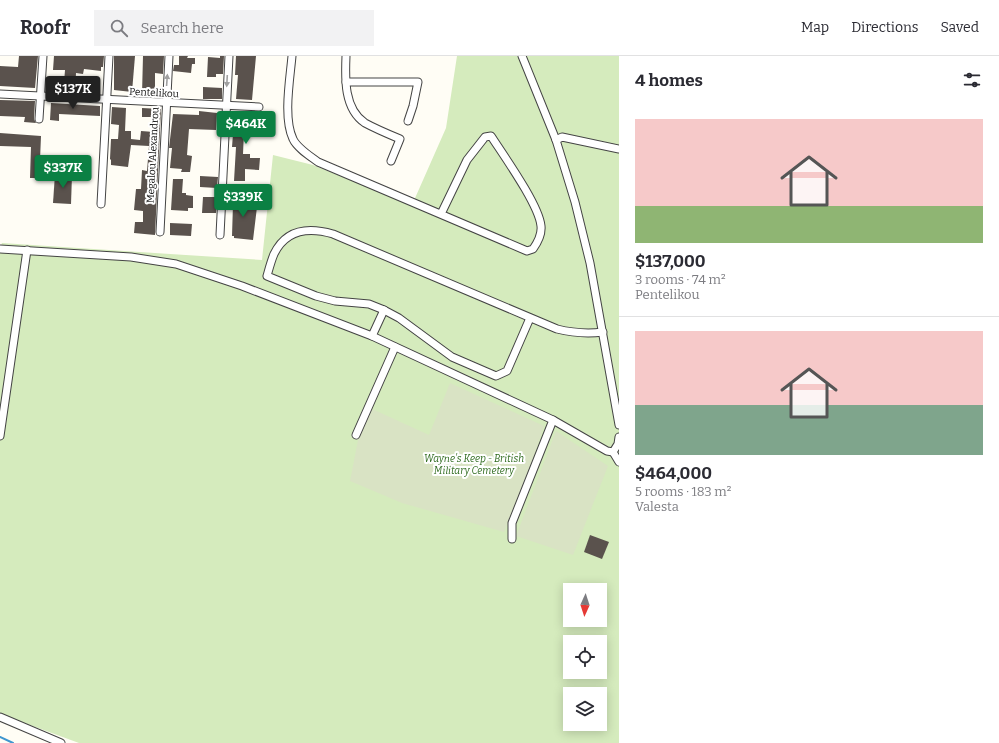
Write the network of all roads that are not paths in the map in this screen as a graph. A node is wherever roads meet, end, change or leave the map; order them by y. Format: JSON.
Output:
{"nodes":[{"id":1,"x":43,"y":56,"type":"edge"},
{"id":2,"x":109,"y":56,"type":"edge"},
{"id":3,"x":169,"y":56,"type":"edge"},
{"id":4,"x":229,"y":56,"type":"edge"},
{"id":5,"x":292,"y":56,"type":"edge"},
{"id":6,"x":346,"y":56,"type":"edge"},
{"id":7,"x":522,"y":56,"type":"edge"},
{"id":8,"x":346,"y":82,"type":"junction"},
{"id":9,"x":0,"y":94,"type":"edge"},
{"id":10,"x":40,"y":96,"type":"junction"},
{"id":11,"x":106,"y":100,"type":"junction"},
{"id":12,"x":166,"y":103,"type":"junction"},
{"id":13,"x":226,"y":106,"type":"junction"},
{"id":14,"x":258,"y":107,"type":"dead end"},
{"id":15,"x":39,"y":119,"type":"dead end"},
{"id":16,"x":408,"y":121,"type":"dead end"},
{"id":17,"x":556,"y":140,"type":"junction"},
{"id":18,"x":619,"y":149,"type":"edge"},
{"id":19,"x":391,"y":161,"type":"dead end"},
{"id":20,"x":101,"y":204,"type":"dead end"},
{"id":21,"x":441,"y":214,"type":"junction"},
{"id":22,"x":160,"y":232,"type":"dead end"},
{"id":23,"x":220,"y":235,"type":"dead end"},
{"id":24,"x":0,"y":249,"type":"edge"},
{"id":25,"x":27,"y":250,"type":"junction"},
{"id":26,"x":384,"y":310,"type":"junction"},
{"id":27,"x":530,"y":318,"type":"junction"},
{"id":28,"x":602,"y":332,"type":"junction"},
{"id":29,"x":372,"y":336,"type":"junction"},
{"id":30,"x":395,"y":347,"type":"junction"},
{"id":31,"x":553,"y":420,"type":"junction"},
{"id":32,"x":619,"y":425,"type":"edge"},
{"id":33,"x":356,"y":435,"type":"dead end"},
{"id":34,"x":0,"y":436,"type":"edge"},
{"id":35,"x":619,"y":437,"type":"edge"},
{"id":36,"x":613,"y":452,"type":"junction"},
{"id":37,"x":619,"y":462,"type":"edge"},
{"id":38,"x":512,"y":539,"type":"dead end"},
{"id":39,"x":0,"y":717,"type":"edge"},
{"id":40,"x":61,"y":743,"type":"edge"}],
"edges":[{"from":1,"to":10,"type":"street"},
{"from":2,"to":11,"type":"street"},
{"from":12,"to":3,"type":"street","name":"Megalou Alexandrou","one_way":true},
{"from":4,"to":13,"type":"street","one_way":true},
{"from":5,"to":21,"type":"street"},
{"from":6,"to":8,"type":"street"},
{"from":7,"to":17,"type":"street"},
{"from":8,"to":16,"type":"street"},
{"from":8,"to":19,"type":"street"},
{"from":9,"to":10,"type":"street","name":"Pentelikou"},
{"from":10,"to":11,"type":"street","name":"Pentelikou"},
{"from":10,"to":15,"type":"street"},
{"from":11,"to":12,"type":"street","name":"Pentelikou"},
{"from":11,"to":20,"type":"street"},
{"from":12,"to":13,"type":"street","name":"Pentelikou"},
{"from":12,"to":22,"type":"street","name":"Megalou Alexandrou"},
{"from":13,"to":14,"type":"street","name":"Pentelikou"},
{"from":13,"to":23,"type":"street"},
{"from":17,"to":18,"type":"street"},
{"from":17,"to":28,"type":"street"},
{"from":21,"to":21,"type":"street"},
{"from":24,"to":25,"type":"street"},
{"from":25,"to":29,"type":"street"},
{"from":25,"to":34,"type":"street"},
{"from":26,"to":27,"type":"street"},
{"from":26,"to":27,"type":"street"},
{"from":26,"to":29,"type":"street"},
{"from":27,"to":28,"type":"street"},
{"from":28,"to":32,"type":"street"},
{"from":29,"to":30,"type":"street"},
{"from":30,"to":31,"type":"street"},
{"from":30,"to":33,"type":"street"},
{"from":31,"to":36,"type":"street"},
{"from":31,"to":38,"type":"street"},
{"from":35,"to":36,"type":"street"},
{"from":36,"to":37,"type":"street"},
{"from":39,"to":40,"type":"street"}]}
